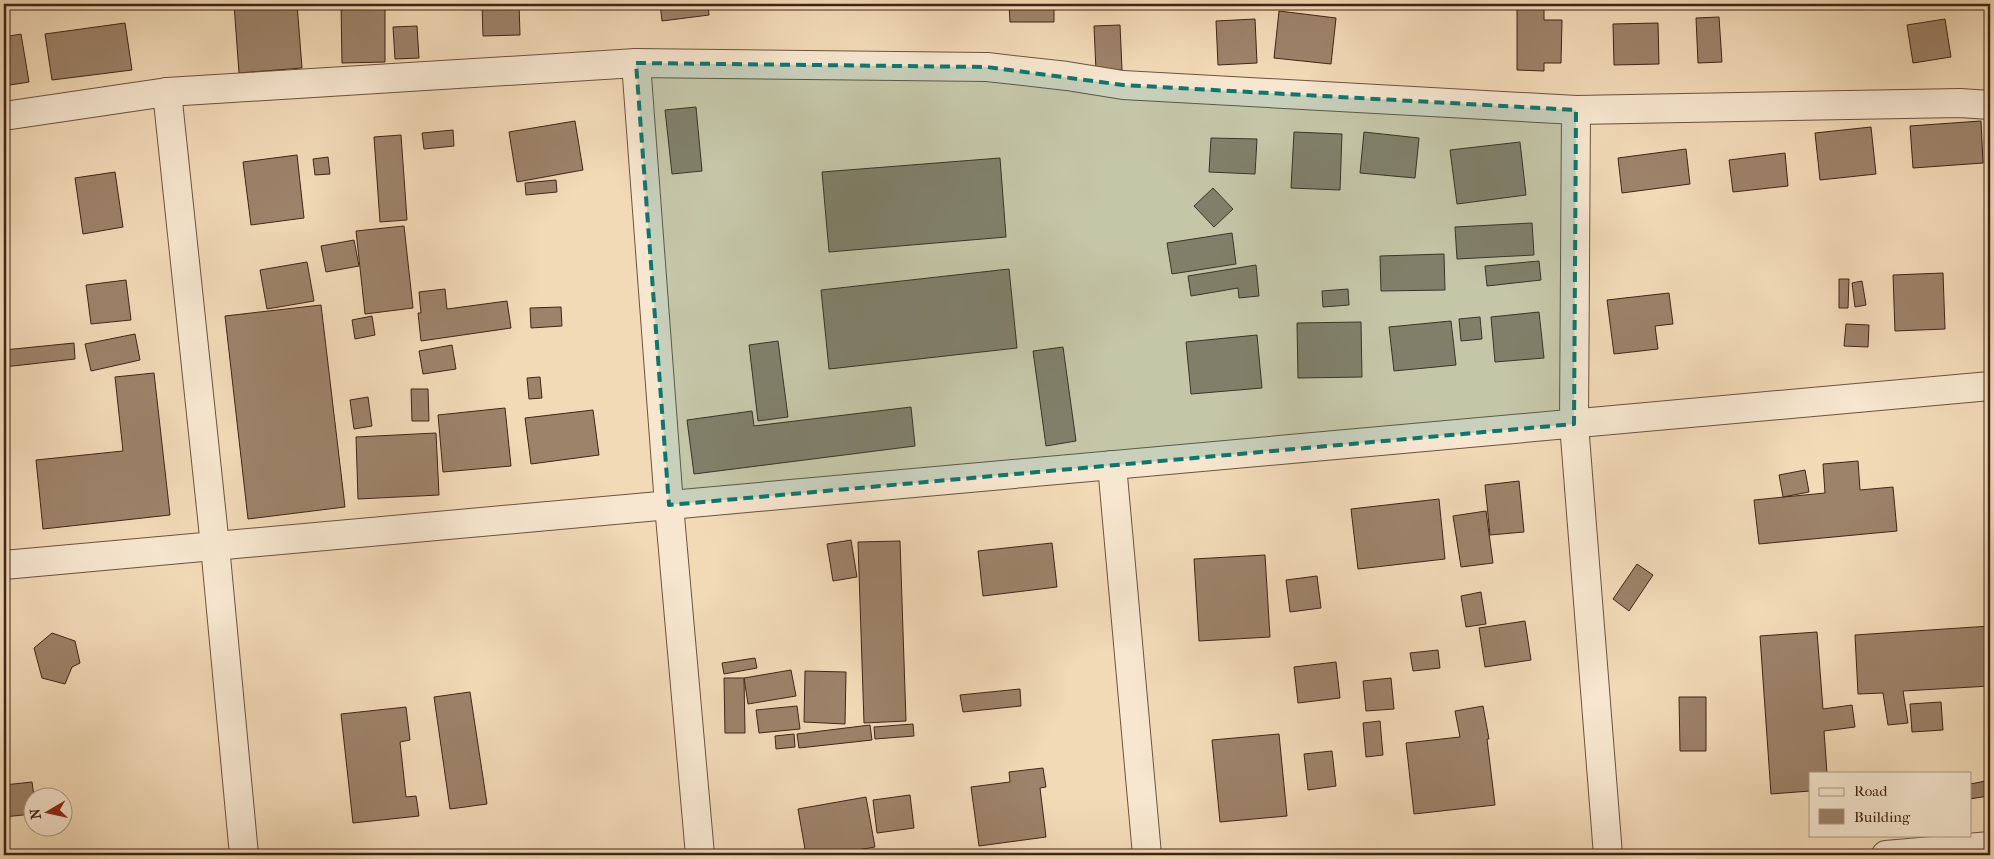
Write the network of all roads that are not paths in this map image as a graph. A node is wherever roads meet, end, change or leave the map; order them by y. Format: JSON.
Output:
{"nodes":[{"id":1,"x":636,"y":64,"type":"junction"},
{"id":2,"x":167,"y":92,"type":"junction"},
{"id":3,"x":1990,"y":105,"type":"edge"},
{"id":4,"x":1576,"y":110,"type":"junction"},
{"id":5,"x":4,"y":116,"type":"edge"},
{"id":6,"x":1990,"y":386,"type":"edge"},
{"id":7,"x":1574,"y":424,"type":"junction"},
{"id":8,"x":1112,"y":465,"type":"junction"},
{"id":9,"x":669,"y":505,"type":"junction"},
{"id":10,"x":216,"y":546,"type":"junction"},
{"id":11,"x":4,"y":565,"type":"edge"},
{"id":12,"x":1990,"y":846,"type":"edge"},
{"id":13,"x":244,"y":855,"type":"edge"},
{"id":14,"x":700,"y":855,"type":"edge"},
{"id":15,"x":1147,"y":855,"type":"edge"},
{"id":16,"x":1608,"y":855,"type":"edge"},
{"id":17,"x":1886,"y":855,"type":"edge"}],
"edges":[{"from":1,"to":2,"type":"street"},
{"from":1,"to":4,"type":"street"},
{"from":1,"to":9,"type":"street"},
{"from":2,"to":5,"type":"street"},
{"from":2,"to":10,"type":"street"},
{"from":3,"to":4,"type":"street"},
{"from":4,"to":7,"type":"street"},
{"from":6,"to":7,"type":"street"},
{"from":7,"to":8,"type":"street"},
{"from":7,"to":16,"type":"street"},
{"from":8,"to":9,"type":"street"},
{"from":8,"to":15,"type":"street"},
{"from":9,"to":10,"type":"street"},
{"from":9,"to":14,"type":"street"},
{"from":10,"to":11,"type":"street"},
{"from":10,"to":13,"type":"street"},
{"from":12,"to":17,"type":"street"}]}
